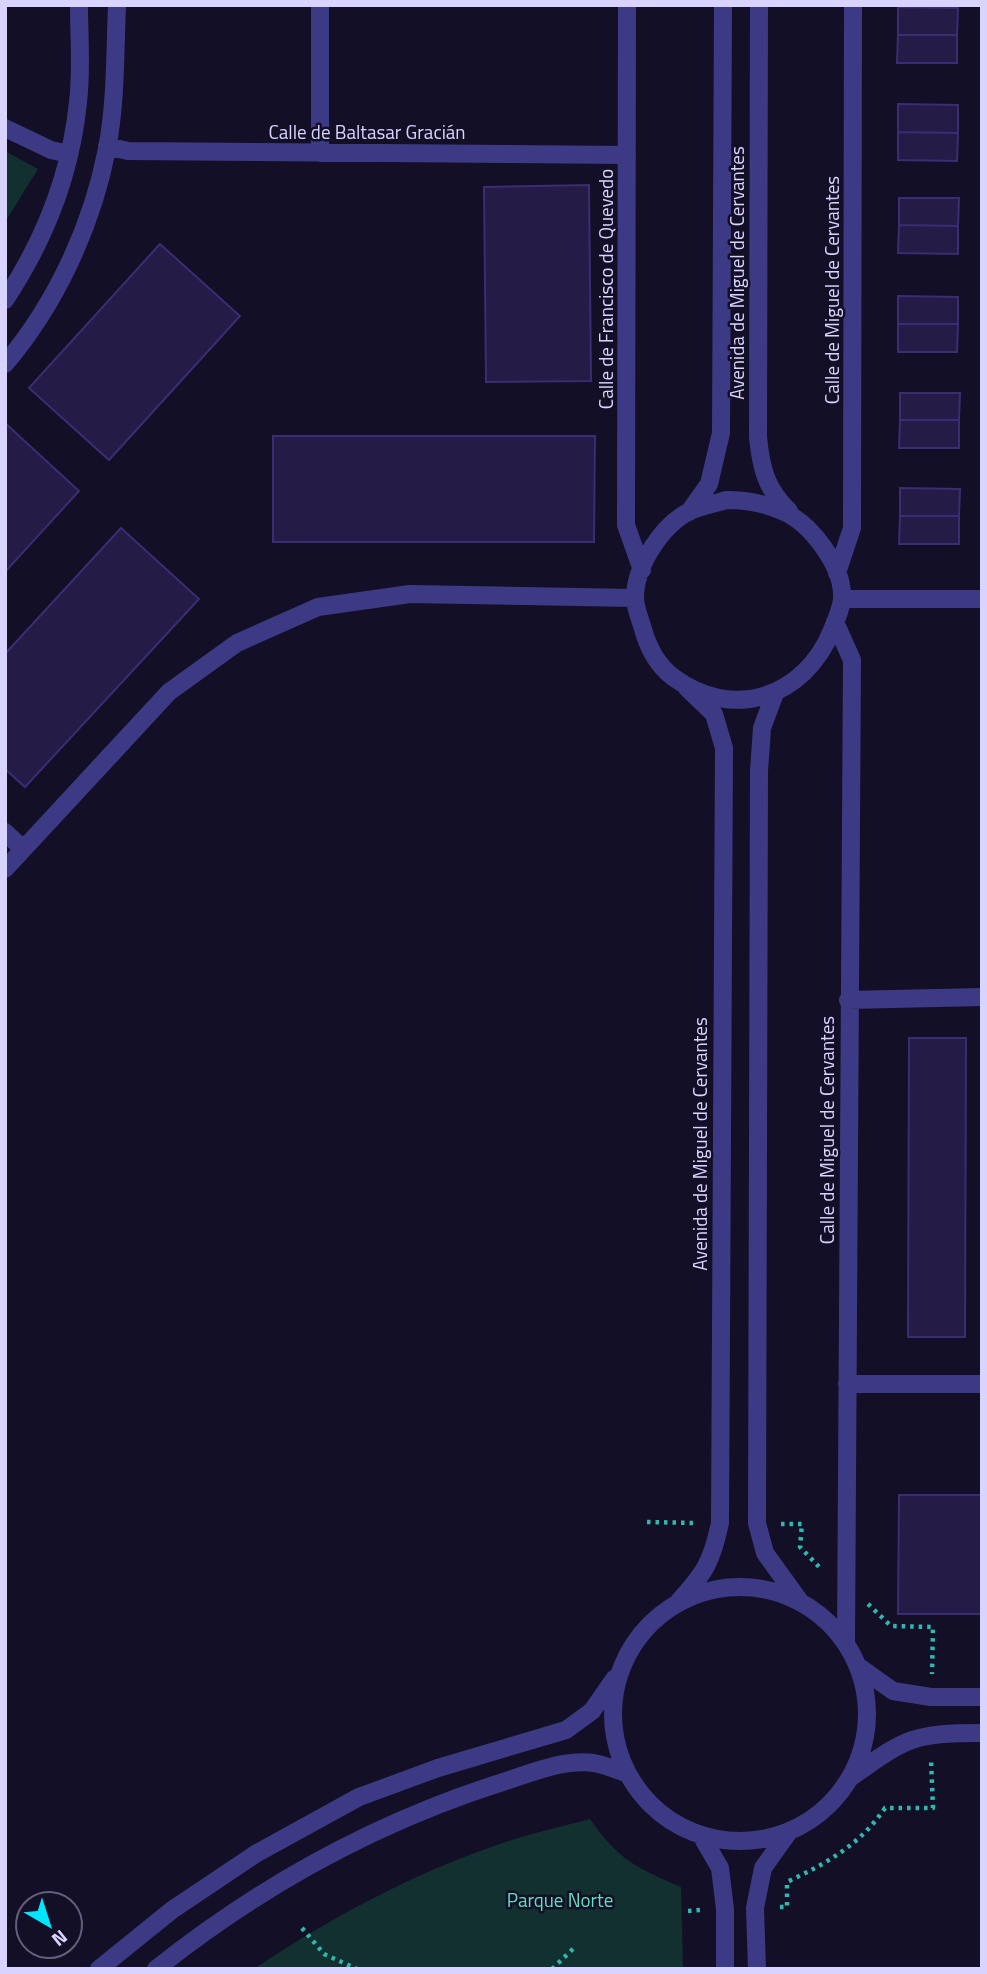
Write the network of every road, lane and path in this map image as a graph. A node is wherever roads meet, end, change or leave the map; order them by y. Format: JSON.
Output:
{"nodes":[{"id":1,"x":79,"y":5,"type":"edge"},
{"id":2,"x":117,"y":5,"type":"edge"},
{"id":3,"x":320,"y":5,"type":"edge"},
{"id":4,"x":627,"y":5,"type":"edge"},
{"id":5,"x":723,"y":5,"type":"edge"},
{"id":6,"x":759,"y":5,"type":"edge"},
{"id":7,"x":853,"y":5,"type":"edge"},
{"id":8,"x":5,"y":128,"type":"edge"},
{"id":9,"x":107,"y":146,"type":"junction"},
{"id":10,"x":320,"y":153,"type":"junction"},
{"id":11,"x":69,"y":154,"type":"junction"},
{"id":12,"x":627,"y":155,"type":"junction"},
{"id":13,"x":5,"y":300,"type":"edge"},
{"id":14,"x":5,"y":364,"type":"edge"},
{"id":15,"x":689,"y":512,"type":"junction"},
{"id":16,"x":804,"y":525,"type":"junction"},
{"id":17,"x":642,"y":570,"type":"junction"},
{"id":18,"x":837,"y":573,"type":"junction"},
{"id":19,"x":635,"y":598,"type":"junction"},
{"id":20,"x":842,"y":599,"type":"junction"},
{"id":21,"x":982,"y":599,"type":"edge"},
{"id":22,"x":835,"y":622,"type":"junction"},
{"id":23,"x":687,"y":688,"type":"junction"},
{"id":24,"x":775,"y":693,"type":"junction"},
{"id":25,"x":5,"y":832,"type":"edge"},
{"id":26,"x":23,"y":849,"type":"junction"},
{"id":27,"x":5,"y":869,"type":"edge"},
{"id":28,"x":982,"y":997,"type":"edge"},
{"id":29,"x":848,"y":1000,"type":"junction"},
{"id":30,"x":846,"y":1384,"type":"junction"},
{"id":31,"x":982,"y":1384,"type":"edge"},
{"id":32,"x":799,"y":1600,"type":"junction"},
{"id":33,"x":679,"y":1601,"type":"junction"},
{"id":34,"x":846,"y":1642,"type":"junction"},
{"id":35,"x":858,"y":1666,"type":"junction"},
{"id":36,"x":617,"y":1675,"type":"junction"},
{"id":37,"x":982,"y":1697,"type":"edge"},
{"id":38,"x":982,"y":1733,"type":"edge"},
{"id":39,"x":625,"y":1773,"type":"junction"},
{"id":40,"x":850,"y":1778,"type":"junction"},
{"id":41,"x":788,"y":1833,"type":"junction"},
{"id":42,"x":702,"y":1837,"type":"junction"},
{"id":43,"x":302,"y":1928,"type":"dead end"},
{"id":44,"x":575,"y":1947,"type":"dead end"},
{"id":45,"x":99,"y":1969,"type":"edge"},
{"id":46,"x":156,"y":1969,"type":"edge"},
{"id":47,"x":357,"y":1969,"type":"edge"},
{"id":48,"x":552,"y":1969,"type":"edge"},
{"id":49,"x":725,"y":1969,"type":"edge"},
{"id":50,"x":757,"y":1969,"type":"edge"}],
"edges":[{"from":1,"to":11,"type":"street"},
{"from":2,"to":9,"type":"street"},
{"from":3,"to":10,"type":"street"},
{"from":4,"to":12,"type":"street","name":"Calle de Francisco de Quevedo"},
{"from":5,"to":15,"type":"street","name":"Avenida de Miguel de Cervantes"},
{"from":6,"to":16,"type":"street","name":"Avenida de Miguel de Cervantes"},
{"from":7,"to":18,"type":"street","name":"Calle de Miguel de Cervantes"},
{"from":8,"to":11,"type":"street"},
{"from":9,"to":10,"type":"street","name":"Calle de Baltasar Gracián"},
{"from":9,"to":14,"type":"street"},
{"from":10,"to":12,"type":"street","name":"Calle de Baltasar Gracián"},
{"from":11,"to":13,"type":"street"},
{"from":12,"to":17,"type":"street","name":"Calle de Francisco de Quevedo"},
{"from":15,"to":16,"type":"street"},
{"from":15,"to":17,"type":"street"},
{"from":16,"to":18,"type":"street"},
{"from":17,"to":19,"type":"street"},
{"from":18,"to":20,"type":"street"},
{"from":19,"to":23,"type":"street"},
{"from":19,"to":26,"type":"street"},
{"from":20,"to":21,"type":"street"},
{"from":20,"to":22,"type":"street"},
{"from":22,"to":24,"type":"street"},
{"from":22,"to":29,"type":"street","name":"Calle de Miguel de Cervantes"},
{"from":23,"to":24,"type":"street"},
{"from":23,"to":33,"type":"street","name":"Avenida de Miguel de Cervantes"},
{"from":24,"to":32,"type":"street"},
{"from":25,"to":26,"type":"street"},
{"from":26,"to":27,"type":"street"},
{"from":28,"to":29,"type":"street"},
{"from":29,"to":30,"type":"street","name":"Calle de Miguel de Cervantes"},
{"from":30,"to":31,"type":"street"},
{"from":30,"to":34,"type":"street","name":"Calle de Miguel de Cervantes"},
{"from":32,"to":33,"type":"street"},
{"from":32,"to":34,"type":"street"},
{"from":33,"to":36,"type":"street"},
{"from":34,"to":35,"type":"street"},
{"from":35,"to":37,"type":"street"},
{"from":35,"to":40,"type":"street"},
{"from":36,"to":39,"type":"street"},
{"from":36,"to":45,"type":"street"},
{"from":38,"to":40,"type":"street"},
{"from":39,"to":42,"type":"street"},
{"from":39,"to":46,"type":"street"},
{"from":40,"to":41,"type":"street"},
{"from":41,"to":42,"type":"street"},
{"from":41,"to":50,"type":"street"},
{"from":42,"to":49,"type":"street"},
{"from":43,"to":47,"type":"path"},
{"from":44,"to":48,"type":"path"}]}
